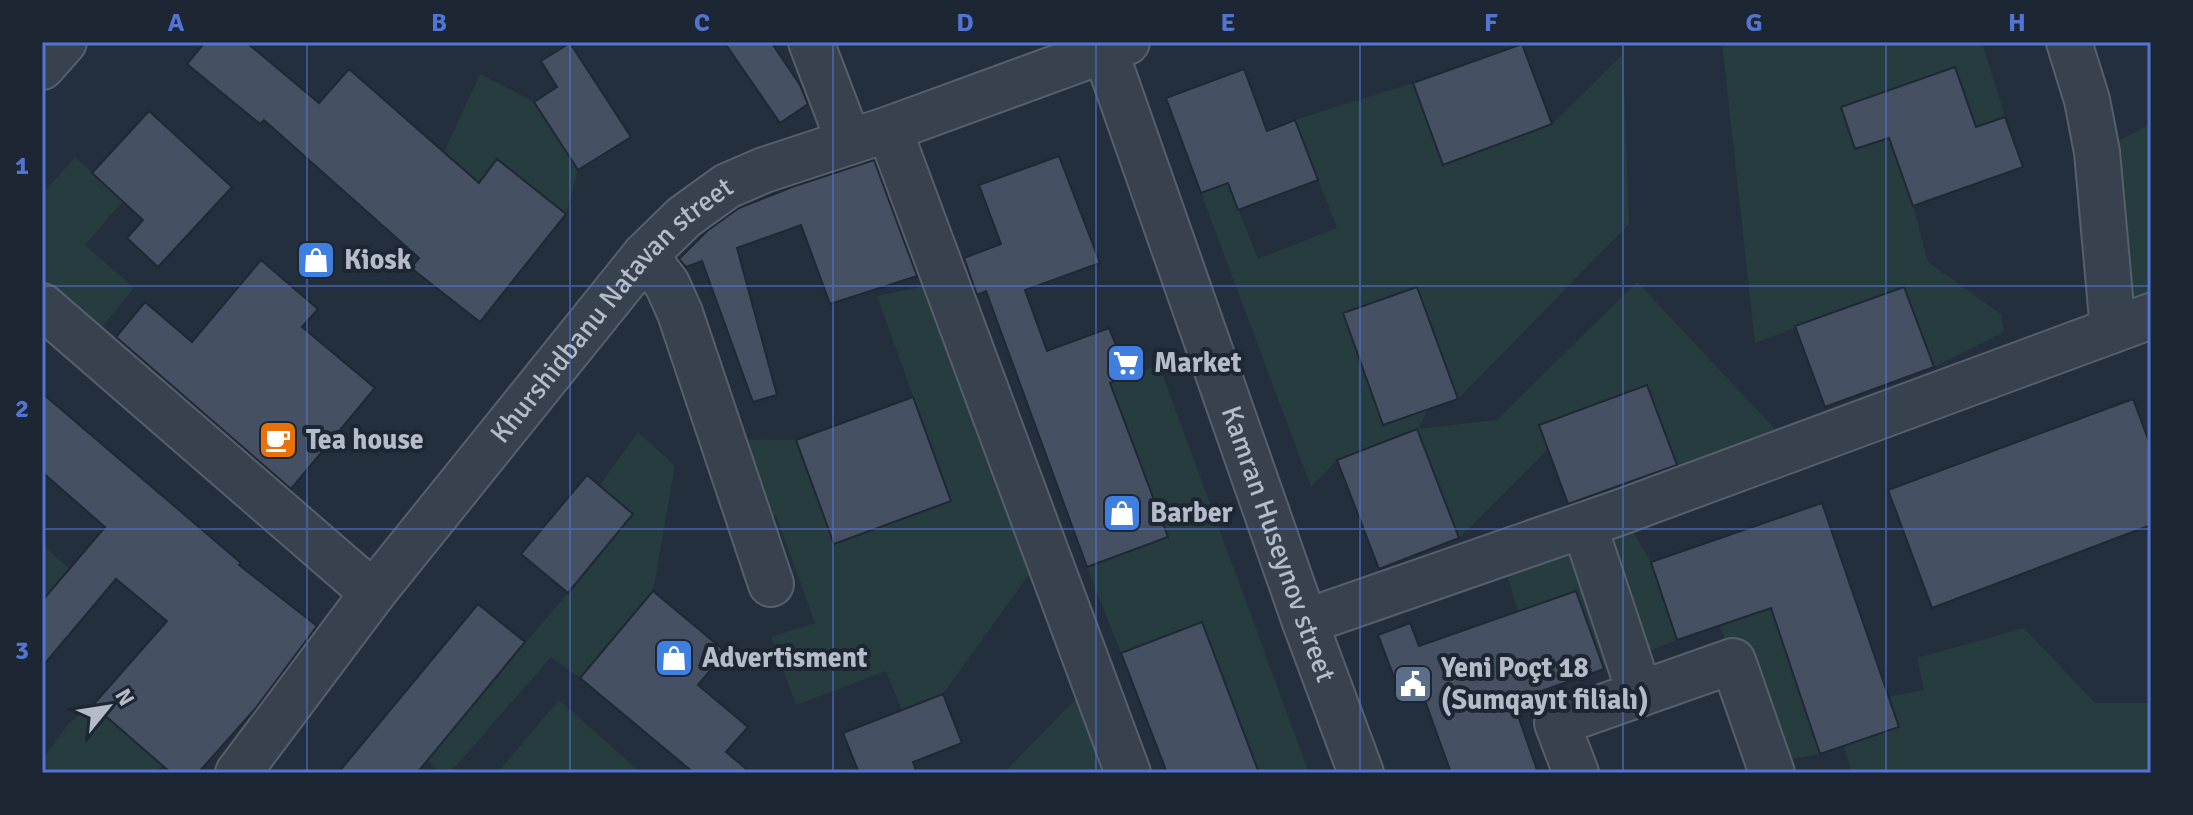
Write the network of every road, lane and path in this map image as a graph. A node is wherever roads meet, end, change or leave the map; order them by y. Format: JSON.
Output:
{"nodes":[{"id":1,"x":64,"y":42,"type":"edge"},
{"id":2,"x":811,"y":42,"type":"edge"},
{"id":3,"x":2069,"y":42,"type":"edge"},
{"id":4,"x":1111,"y":45,"type":"edge"},
{"id":5,"x":42,"y":67,"type":"edge"},
{"id":6,"x":889,"y":129,"type":"junction"},
{"id":7,"x":849,"y":142,"type":"junction"},
{"id":8,"x":645,"y":255,"type":"junction"},
{"id":9,"x":42,"y":306,"type":"edge"},
{"id":10,"x":2132,"y":323,"type":"edge"},
{"id":11,"x":1584,"y":525,"type":"junction"},
{"id":12,"x":771,"y":584,"type":"dead end"},
{"id":13,"x":373,"y":593,"type":"junction"},
{"id":14,"x":1305,"y":622,"type":"junction"},
{"id":15,"x":1640,"y":694,"type":"junction"},
{"id":16,"x":238,"y":773,"type":"edge"},
{"id":17,"x":1128,"y":773,"type":"edge"},
{"id":18,"x":1361,"y":773,"type":"edge"},
{"id":19,"x":1576,"y":773,"type":"edge"},
{"id":20,"x":1772,"y":773,"type":"edge"}],
"edges":[{"from":1,"to":5,"type":"street"},
{"from":2,"to":7,"type":"street"},
{"from":3,"to":10,"type":"street"},
{"from":4,"to":6,"type":"street","name":"Khurshidbanu Natavan street"},
{"from":4,"to":14,"type":"street","name":"Kamran Huseynov street"},
{"from":6,"to":7,"type":"street","name":"Khurshidbanu Natavan street"},
{"from":6,"to":17,"type":"street"},
{"from":7,"to":8,"type":"street","name":"Khurshidbanu Natavan street"},
{"from":8,"to":12,"type":"street"},
{"from":8,"to":13,"type":"street","name":"Khurshidbanu Natavan street"},
{"from":9,"to":13,"type":"street"},
{"from":10,"to":11,"type":"street"},
{"from":11,"to":14,"type":"street"},
{"from":11,"to":15,"type":"street"},
{"from":13,"to":16,"type":"street","name":"Khurshidbanu Natavan street"},
{"from":14,"to":18,"type":"street","name":"Kamran Huseynov street"},
{"from":15,"to":19,"type":"street"},
{"from":15,"to":20,"type":"street"}]}
